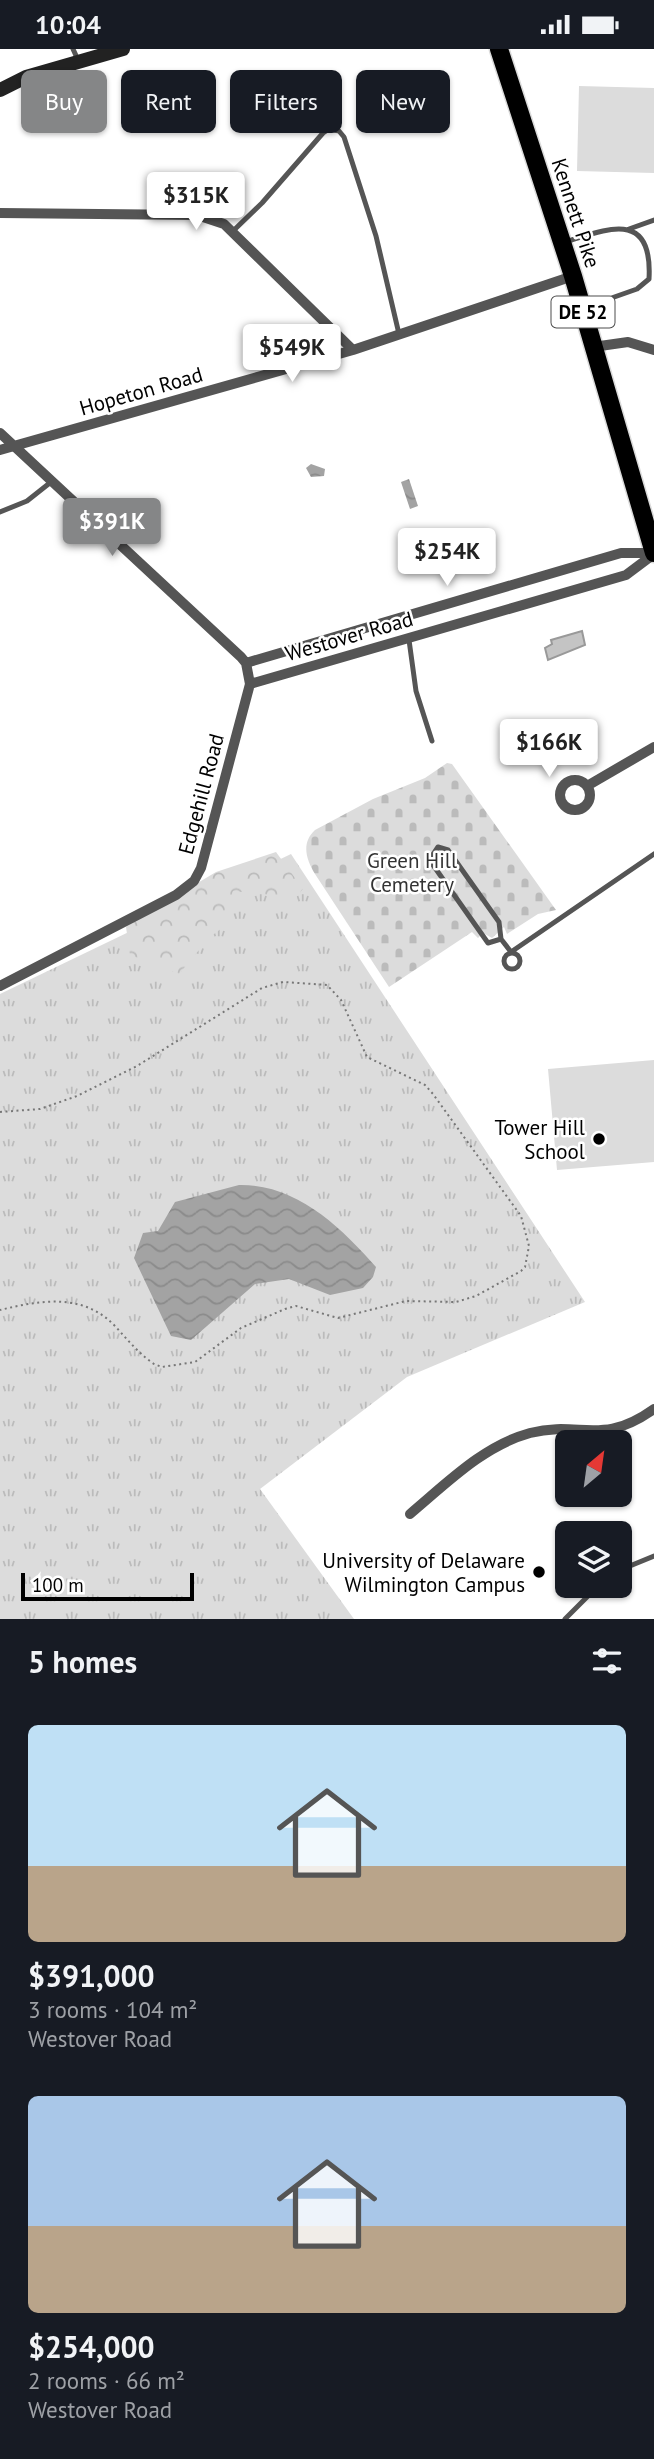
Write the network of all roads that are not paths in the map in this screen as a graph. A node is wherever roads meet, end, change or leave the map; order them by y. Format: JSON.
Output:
{"nodes":[{"id":1,"x":123,"y":49,"type":"edge"},
{"id":2,"x":499,"y":49,"type":"edge"},
{"id":3,"x":76,"y":56,"type":"edge"},
{"id":4,"x":0,"y":90,"type":"edge"},
{"id":5,"x":0,"y":213,"type":"edge"},
{"id":6,"x":654,"y":219,"type":"edge"},
{"id":7,"x":629,"y":229,"type":"junction"},
{"id":8,"x":232,"y":232,"type":"junction"},
{"id":9,"x":562,"y":243,"type":"junction"},
{"id":10,"x":573,"y":276,"type":"junction"},
{"id":11,"x":582,"y":308,"type":"junction"},
{"id":12,"x":399,"y":334,"type":"junction"},
{"id":13,"x":593,"y":347,"type":"junction"},
{"id":14,"x":354,"y":350,"type":"junction"},
{"id":15,"x":654,"y":350,"type":"edge"},
{"id":16,"x":0,"y":433,"type":"edge"},
{"id":17,"x":16,"y":447,"type":"junction"},
{"id":18,"x":0,"y":450,"type":"edge"},
{"id":19,"x":52,"y":481,"type":"junction"},
{"id":20,"x":0,"y":512,"type":"edge"},
{"id":21,"x":654,"y":553,"type":"edge"},
{"id":22,"x":408,"y":639,"type":"junction"},
{"id":23,"x":246,"y":663,"type":"junction"},
{"id":24,"x":250,"y":684,"type":"junction"},
{"id":25,"x":432,"y":741,"type":"dead end"},
{"id":26,"x":654,"y":747,"type":"edge"},
{"id":27,"x":587,"y":786,"type":"dead end"},
{"id":28,"x":654,"y":854,"type":"edge"},
{"id":29,"x":501,"y":939,"type":"junction"},
{"id":30,"x":0,"y":986,"type":"edge"},
{"id":31,"x":654,"y":1409,"type":"edge"},
{"id":32,"x":410,"y":1514,"type":"dead end"},
{"id":33,"x":654,"y":1556,"type":"edge"},
{"id":34,"x":632,"y":1565,"type":"edge"},
{"id":35,"x":586,"y":1598,"type":"edge"},
{"id":36,"x":565,"y":1619,"type":"edge"}],
"edges":[{"from":1,"to":3,"type":"main road"},
{"from":2,"to":9,"type":"main road","name":"Kennett Pike","number":"DE 52"},
{"from":3,"to":4,"type":"main road"},
{"from":5,"to":8,"type":"street"},
{"from":6,"to":7,"type":"lane"},
{"from":7,"to":9,"type":"lane"},
{"from":7,"to":11,"type":"lane"},
{"from":8,"to":12,"type":"lane"},
{"from":8,"to":14,"type":"street"},
{"from":9,"to":10,"type":"main road","name":"Kennett Pike","number":"DE 52"},
{"from":10,"to":11,"type":"main road","name":"Kennett Pike","number":"DE 52"},
{"from":10,"to":12,"type":"street","name":"Hopeton Road"},
{"from":11,"to":13,"type":"main road","name":"Kennett Pike","number":"DE 52"},
{"from":12,"to":14,"type":"street","name":"Hopeton Road"},
{"from":13,"to":15,"type":"street"},
{"from":13,"to":21,"type":"main road","name":"Kennett Pike","number":"DE 52"},
{"from":14,"to":17,"type":"street","name":"Hopeton Road"},
{"from":16,"to":17,"type":"street"},
{"from":17,"to":18,"type":"street","name":"Hopeton Road"},
{"from":17,"to":19,"type":"street"},
{"from":19,"to":20,"type":"lane"},
{"from":19,"to":23,"type":"street"},
{"from":21,"to":22,"type":"street","name":"Westover Road"},
{"from":21,"to":23,"type":"street","name":"Westover Road"},
{"from":22,"to":24,"type":"street","name":"Westover Road"},
{"from":22,"to":25,"type":"lane"},
{"from":23,"to":24,"type":"street","name":"Edgehill Road"},
{"from":24,"to":30,"type":"street","name":"Edgehill Road"},
{"from":26,"to":27,"type":"street"},
{"from":28,"to":29,"type":"lane"},
{"from":29,"to":29,"type":"lane"},
{"from":31,"to":32,"type":"street"},
{"from":33,"to":34,"type":"lane"},
{"from":35,"to":36,"type":"lane"}]}
